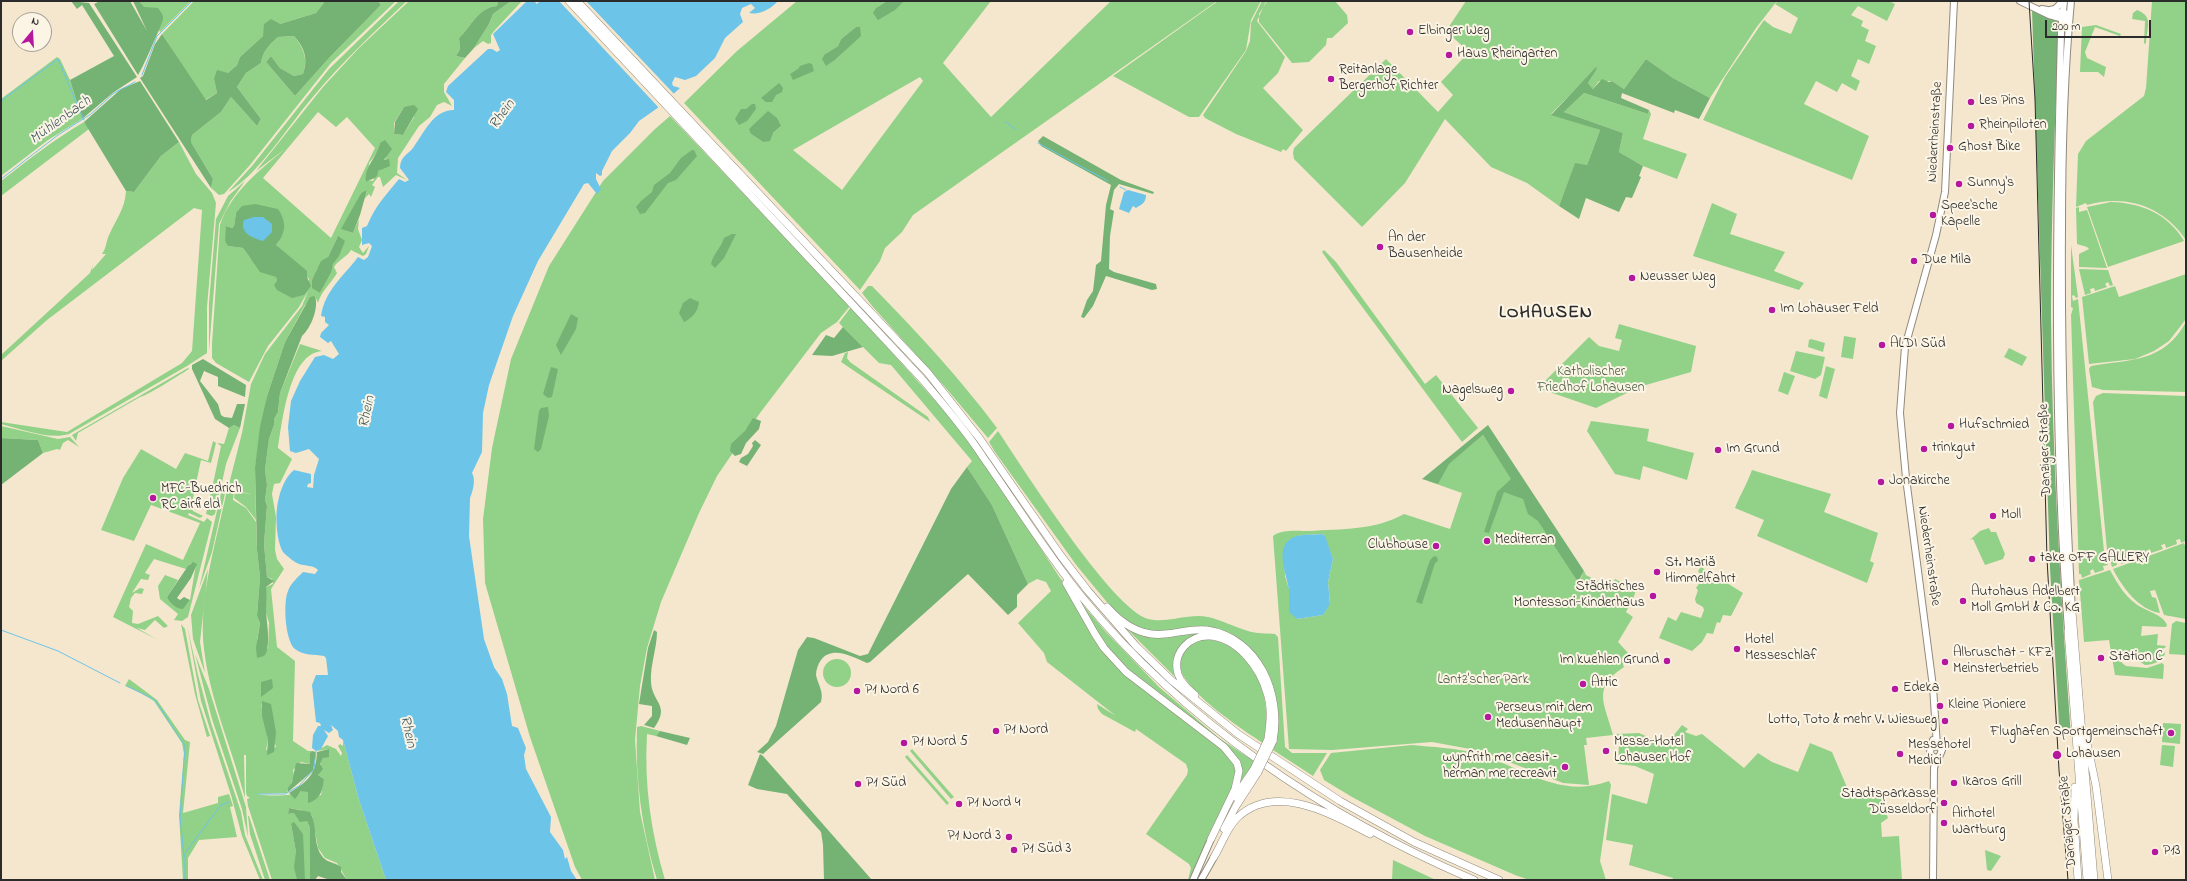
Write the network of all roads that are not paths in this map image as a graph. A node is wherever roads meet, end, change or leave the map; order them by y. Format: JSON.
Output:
{"nodes":[{"id":1,"x":569,"y":1,"type":"edge"},
{"id":2,"x":577,"y":1,"type":"edge"},
{"id":3,"x":1954,"y":1,"type":"edge"},
{"id":4,"x":2020,"y":1,"type":"edge"},
{"id":5,"x":2063,"y":1,"type":"edge"},
{"id":6,"x":2071,"y":1,"type":"edge"},
{"id":7,"x":2034,"y":7,"type":"junction"},
{"id":8,"x":2048,"y":10,"type":"junction"},
{"id":9,"x":2062,"y":16,"type":"junction"},
{"id":10,"x":2069,"y":17,"type":"junction"},
{"id":11,"x":1059,"y":566,"type":"junction"},
{"id":12,"x":1074,"y":573,"type":"junction"},
{"id":13,"x":2072,"y":612,"type":"joint"},
{"id":14,"x":2068,"y":630,"type":"joint"},
{"id":15,"x":2074,"y":639,"type":"junction"},
{"id":16,"x":1238,"y":734,"type":"junction"},
{"id":17,"x":1270,"y":740,"type":"junction"},
{"id":18,"x":1935,"y":746,"type":"junction"},
{"id":19,"x":1934,"y":757,"type":"junction"},
{"id":20,"x":2078,"y":769,"type":"junction"},
{"id":21,"x":1256,"y":771,"type":"junction"},
{"id":22,"x":1228,"y":806,"type":"junction"},
{"id":23,"x":1210,"y":839,"type":"joint"},
{"id":24,"x":1409,"y":850,"type":"junction"},
{"id":25,"x":1214,"y":857,"type":"junction"},
{"id":26,"x":1193,"y":880,"type":"edge"},
{"id":27,"x":1201,"y":880,"type":"edge"},
{"id":28,"x":1474,"y":880,"type":"edge"},
{"id":29,"x":1499,"y":880,"type":"edge"},
{"id":30,"x":1933,"y":880,"type":"edge"},
{"id":31,"x":2078,"y":880,"type":"edge"},
{"id":32,"x":2087,"y":880,"type":"edge"},
{"id":33,"x":2094,"y":880,"type":"edge"},
{"id":34,"x":2108,"y":880,"type":"edge"}],
"edges":[{"from":1,"to":11,"type":"highway"},
{"from":2,"to":12,"type":"highway"},
{"from":3,"to":18,"type":"main road","name":"Niederrheinstraße"},
{"from":4,"to":7,"type":"main road"},
{"from":5,"to":8,"type":"main road"},
{"from":5,"to":9,"type":"main road","name":"Danziger Straße"},
{"from":6,"to":10,"type":"main road","name":"Danziger Straße"},
{"from":7,"to":8,"type":"main road"},
{"from":7,"to":9,"type":"main road"},
{"from":8,"to":9,"type":"main road"},
{"from":9,"to":10,"type":"main road"},
{"from":9,"to":14,"type":"main road","name":"Danziger Straße"},
{"from":10,"to":13,"type":"main road","name":"Danziger Straße"},
{"from":11,"to":22,"type":"highway"},
{"from":11,"to":24,"type":"highway"},
{"from":12,"to":16,"type":"highway"},
{"from":12,"to":17,"type":"highway"},
{"from":13,"to":15,"type":"highway","name":"Danziger Straße"},
{"from":14,"to":20,"type":"highway","name":"Danziger Straße"},
{"from":15,"to":33,"type":"highway","name":"Danziger Straße"},
{"from":15,"to":34,"type":"highway"},
{"from":16,"to":17,"type":"highway"},
{"from":16,"to":29,"type":"highway"},
{"from":17,"to":21,"type":"highway","bridge":true},
{"from":18,"to":19,"type":"main road","name":"Niederrheinstraße"},
{"from":18,"to":19,"type":"main road","name":"Niederrheinstraße"},
{"from":19,"to":30,"type":"main road","name":"Niederrheinstraße"},
{"from":20,"to":31,"type":"highway"},
{"from":20,"to":32,"type":"highway","name":"Danziger Straße"},
{"from":21,"to":22,"type":"highway"},
{"from":21,"to":25,"type":"highway"},
{"from":22,"to":23,"type":"highway"},
{"from":23,"to":26,"type":"main road"},
{"from":24,"to":25,"type":"highway"},
{"from":24,"to":28,"type":"highway"},
{"from":25,"to":27,"type":"main road"}]}
